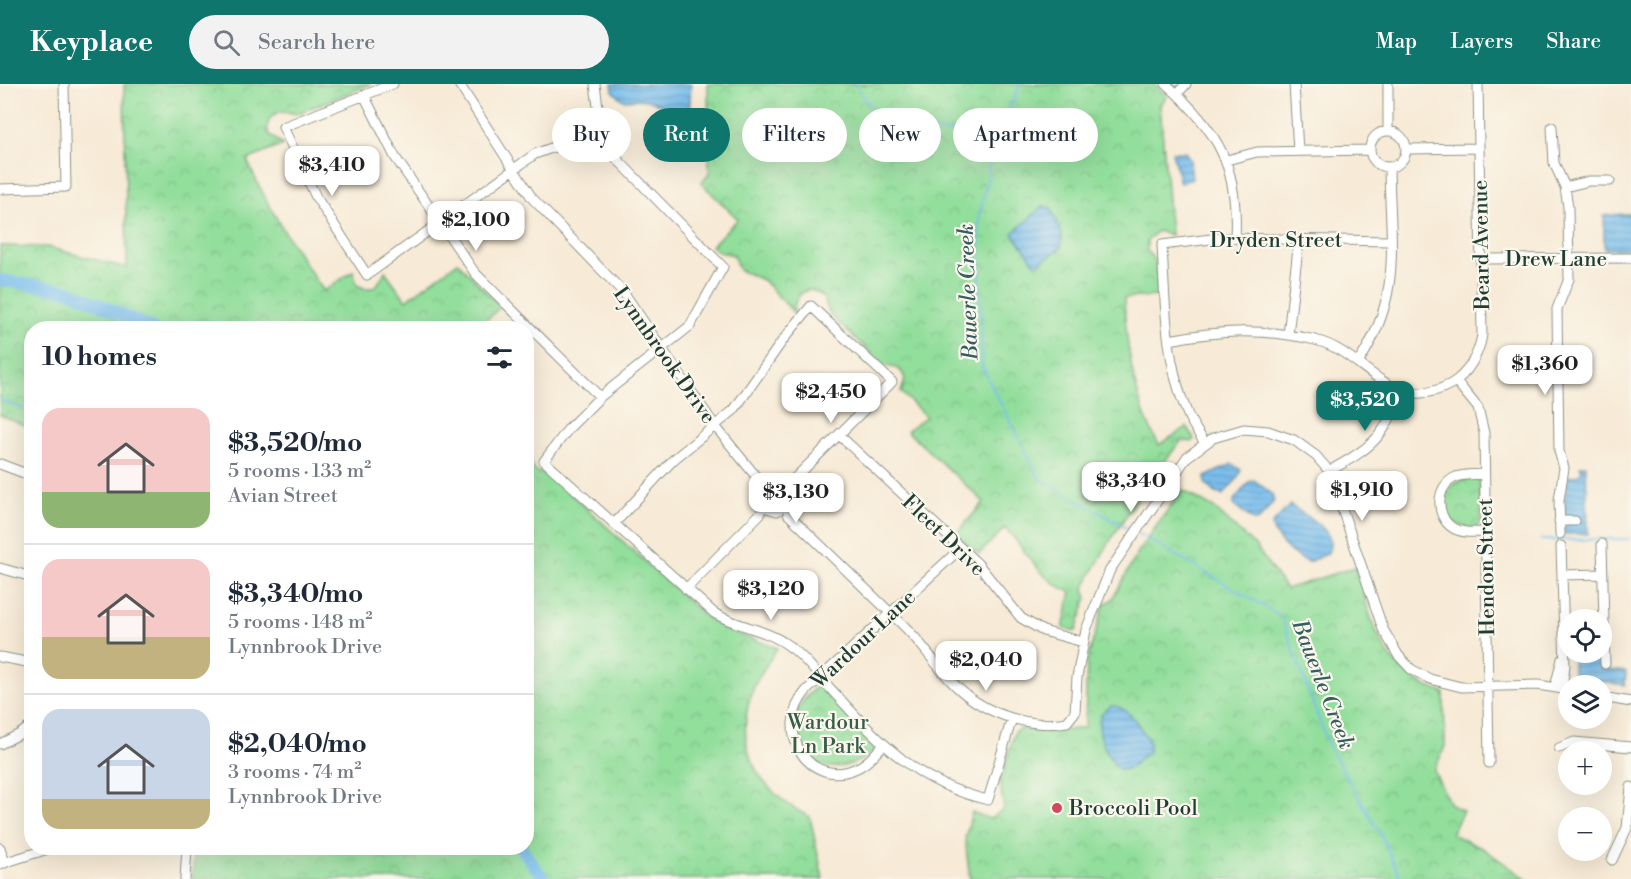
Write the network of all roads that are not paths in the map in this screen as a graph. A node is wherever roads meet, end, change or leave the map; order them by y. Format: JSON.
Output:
{"nodes":[{"id":1,"x":64,"y":84,"type":"edge"},
{"id":2,"x":393,"y":84,"type":"edge"},
{"id":3,"x":459,"y":84,"type":"edge"},
{"id":4,"x":595,"y":84,"type":"edge"},
{"id":5,"x":1166,"y":84,"type":"edge"},
{"id":6,"x":1186,"y":84,"type":"edge"},
{"id":7,"x":1294,"y":84,"type":"edge"},
{"id":8,"x":1388,"y":84,"type":"edge"},
{"id":9,"x":1478,"y":84,"type":"edge"},
{"id":10,"x":1177,"y":94,"type":"junction"},
{"id":11,"x":364,"y":95,"type":"junction"},
{"id":12,"x":598,"y":108,"type":"edge"},
{"id":13,"x":1552,"y":127,"type":"dead end"},
{"id":14,"x":1388,"y":131,"type":"junction"},
{"id":15,"x":552,"y":147,"type":"edge"},
{"id":16,"x":1479,"y":148,"type":"junction"},
{"id":17,"x":1407,"y":149,"type":"junction"},
{"id":18,"x":1370,"y":150,"type":"junction"},
{"id":19,"x":1298,"y":151,"type":"junction"},
{"id":20,"x":1227,"y":160,"type":"junction"},
{"id":21,"x":621,"y":162,"type":"edge"},
{"id":22,"x":1389,"y":167,"type":"junction"},
{"id":23,"x":513,"y":170,"type":"junction"},
{"id":24,"x":1610,"y":181,"type":"dead end"},
{"id":25,"x":1565,"y":187,"type":"junction"},
{"id":26,"x":0,"y":189,"type":"edge"},
{"id":27,"x":439,"y":222,"type":"junction"},
{"id":28,"x":1235,"y":238,"type":"junction"},
{"id":29,"x":1299,"y":240,"type":"junction"},
{"id":30,"x":1391,"y":241,"type":"junction"},
{"id":31,"x":1631,"y":258,"type":"edge"},
{"id":32,"x":1481,"y":259,"type":"junction"},
{"id":33,"x":1569,"y":259,"type":"junction"},
{"id":34,"x":523,"y":321,"type":"edge"},
{"id":35,"x":534,"y":332,"type":"edge"},
{"id":36,"x":1288,"y":335,"type":"junction"},
{"id":37,"x":1169,"y":340,"type":"junction"},
{"id":38,"x":661,"y":347,"type":"junction"},
{"id":39,"x":1358,"y":363,"type":"junction"},
{"id":40,"x":1456,"y":381,"type":"junction"},
{"id":41,"x":1399,"y":390,"type":"junction"},
{"id":42,"x":600,"y":397,"type":"junction"},
{"id":43,"x":715,"y":426,"type":"junction"},
{"id":44,"x":839,"y":435,"type":"junction"},
{"id":45,"x":1204,"y":442,"type":"junction"},
{"id":46,"x":0,"y":464,"type":"edge"},
{"id":47,"x":1329,"y":471,"type":"junction"},
{"id":48,"x":24,"y":473,"type":"edge"},
{"id":49,"x":1484,"y":474,"type":"junction"},
{"id":50,"x":766,"y":488,"type":"junction"},
{"id":51,"x":786,"y":488,"type":"junction"},
{"id":52,"x":774,"y":510,"type":"junction"},
{"id":53,"x":1559,"y":521,"type":"junction"},
{"id":54,"x":1575,"y":521,"type":"dead end"},
{"id":55,"x":614,"y":524,"type":"junction"},
{"id":56,"x":1485,"y":532,"type":"junction"},
{"id":57,"x":1560,"y":534,"type":"dead end"},
{"id":58,"x":1602,"y":544,"type":"dead end"},
{"id":59,"x":1561,"y":546,"type":"dead end"},
{"id":60,"x":961,"y":548,"type":"junction"},
{"id":61,"x":0,"y":568,"type":"edge"},
{"id":62,"x":1562,"y":574,"type":"junction"},
{"id":63,"x":1602,"y":574,"type":"junction"},
{"id":64,"x":24,"y":575,"type":"edge"},
{"id":65,"x":686,"y":588,"type":"junction"},
{"id":66,"x":1564,"y":609,"type":"edge"},
{"id":67,"x":1603,"y":609,"type":"edge"},
{"id":68,"x":891,"y":613,"type":"junction"},
{"id":69,"x":1083,"y":642,"type":"junction"},
{"id":70,"x":0,"y":657,"type":"edge"},
{"id":71,"x":24,"y":662,"type":"edge"},
{"id":72,"x":821,"y":678,"type":"junction"},
{"id":73,"x":1488,"y":686,"type":"junction"},
{"id":74,"x":1558,"y":689,"type":"edge"},
{"id":75,"x":1612,"y":699,"type":"edge"},
{"id":76,"x":1631,"y":702,"type":"edge"},
{"id":77,"x":1012,"y":718,"type":"junction"},
{"id":78,"x":24,"y":731,"type":"edge"},
{"id":79,"x":0,"y":744,"type":"edge"},
{"id":80,"x":883,"y":745,"type":"junction"},
{"id":81,"x":1612,"y":745,"type":"edge"},
{"id":82,"x":1631,"y":747,"type":"edge"},
{"id":83,"x":1489,"y":763,"type":"dead end"},
{"id":84,"x":1631,"y":787,"type":"edge"},
{"id":85,"x":0,"y":848,"type":"edge"},
{"id":86,"x":30,"y":855,"type":"edge"},
{"id":87,"x":187,"y":855,"type":"edge"},
{"id":88,"x":1612,"y":860,"type":"dead end"},
{"id":89,"x":2,"y":864,"type":"edge"},
{"id":90,"x":185,"y":879,"type":"edge"}],
"edges":[{"from":1,"to":26,"type":"street"},
{"from":2,"to":11,"type":"street"},
{"from":3,"to":23,"type":"street","name":"Lynnbrook Drive"},
{"from":4,"to":12,"type":"street"},
{"from":5,"to":10,"type":"street"},
{"from":6,"to":10,"type":"street"},
{"from":7,"to":19,"type":"street"},
{"from":8,"to":14,"type":"street"},
{"from":9,"to":16,"type":"street","name":"Beard Avenue"},
{"from":10,"to":20,"type":"street"},
{"from":11,"to":27,"type":"street"},
{"from":11,"to":27,"type":"street"},
{"from":13,"to":25,"type":"street"},
{"from":14,"to":17,"type":"street"},
{"from":14,"to":18,"type":"street"},
{"from":15,"to":23,"type":"street"},
{"from":16,"to":17,"type":"street"},
{"from":16,"to":32,"type":"street","name":"Beard Avenue"},
{"from":17,"to":22,"type":"street"},
{"from":18,"to":19,"type":"street"},
{"from":18,"to":22,"type":"street"},
{"from":19,"to":20,"type":"street"},
{"from":20,"to":28,"type":"street"},
{"from":21,"to":38,"type":"street"},
{"from":22,"to":30,"type":"street"},
{"from":23,"to":27,"type":"street"},
{"from":23,"to":38,"type":"street","name":"Lynnbrook Drive"},
{"from":24,"to":25,"type":"street"},
{"from":25,"to":33,"type":"street"},
{"from":27,"to":34,"type":"street"},
{"from":28,"to":29,"type":"street","name":"Dryden Street"},
{"from":28,"to":37,"type":"street","name":"Dryden Street"},
{"from":29,"to":30,"type":"street","name":"Dryden Street"},
{"from":29,"to":36,"type":"street"},
{"from":30,"to":39,"type":"street"},
{"from":31,"to":33,"type":"street","name":"Drew Lane"},
{"from":32,"to":33,"type":"street","name":"Drew Lane"},
{"from":32,"to":40,"type":"street","name":"Beard Avenue"},
{"from":33,"to":53,"type":"street"},
{"from":35,"to":42,"type":"street"},
{"from":36,"to":37,"type":"street"},
{"from":36,"to":39,"type":"street"},
{"from":37,"to":45,"type":"street"},
{"from":38,"to":42,"type":"street"},
{"from":38,"to":43,"type":"street","name":"Lynnbrook Drive"},
{"from":39,"to":41,"type":"street"},
{"from":40,"to":41,"type":"street"},
{"from":40,"to":49,"type":"street","name":"Hendon Street"},
{"from":41,"to":47,"type":"street"},
{"from":42,"to":55,"type":"street"},
{"from":43,"to":44,"type":"street"},
{"from":43,"to":50,"type":"street","name":"Lynnbrook Drive"},
{"from":43,"to":55,"type":"street"},
{"from":44,"to":51,"type":"street"},
{"from":44,"to":60,"type":"street","name":"Fleet Drive"},
{"from":45,"to":47,"type":"street"},
{"from":45,"to":69,"type":"street"},
{"from":46,"to":48,"type":"street"},
{"from":47,"to":73,"type":"street"},
{"from":49,"to":56,"type":"street","name":"Hendon Street"},
{"from":49,"to":56,"type":"street"},
{"from":50,"to":51,"type":"street"},
{"from":50,"to":52,"type":"street"},
{"from":51,"to":52,"type":"street"},
{"from":52,"to":65,"type":"street"},
{"from":52,"to":68,"type":"street"},
{"from":53,"to":54,"type":"street"},
{"from":53,"to":57,"type":"street"},
{"from":55,"to":65,"type":"street"},
{"from":56,"to":73,"type":"street","name":"Hendon Street"},
{"from":58,"to":63,"type":"street"},
{"from":59,"to":62,"type":"street"},
{"from":60,"to":68,"type":"street","name":"Wardour Lane"},
{"from":60,"to":69,"type":"street","name":"Fleet Drive"},
{"from":61,"to":64,"type":"street"},
{"from":62,"to":63,"type":"street"},
{"from":62,"to":66,"type":"street"},
{"from":63,"to":67,"type":"street"},
{"from":65,"to":72,"type":"street"},
{"from":68,"to":72,"type":"street","name":"Wardour Lane"},
{"from":68,"to":77,"type":"street"},
{"from":69,"to":77,"type":"street"},
{"from":70,"to":71,"type":"street"},
{"from":72,"to":80,"type":"street"},
{"from":72,"to":80,"type":"street","name":"Wardour Lane"},
{"from":73,"to":74,"type":"street"},
{"from":73,"to":83,"type":"street","name":"Hendon Street"},
{"from":75,"to":76,"type":"street"},
{"from":77,"to":80,"type":"street"},
{"from":78,"to":79,"type":"street"},
{"from":81,"to":82,"type":"street"},
{"from":84,"to":88,"type":"street"},
{"from":85,"to":89,"type":"street"},
{"from":86,"to":89,"type":"street"},
{"from":87,"to":90,"type":"street"}]}
